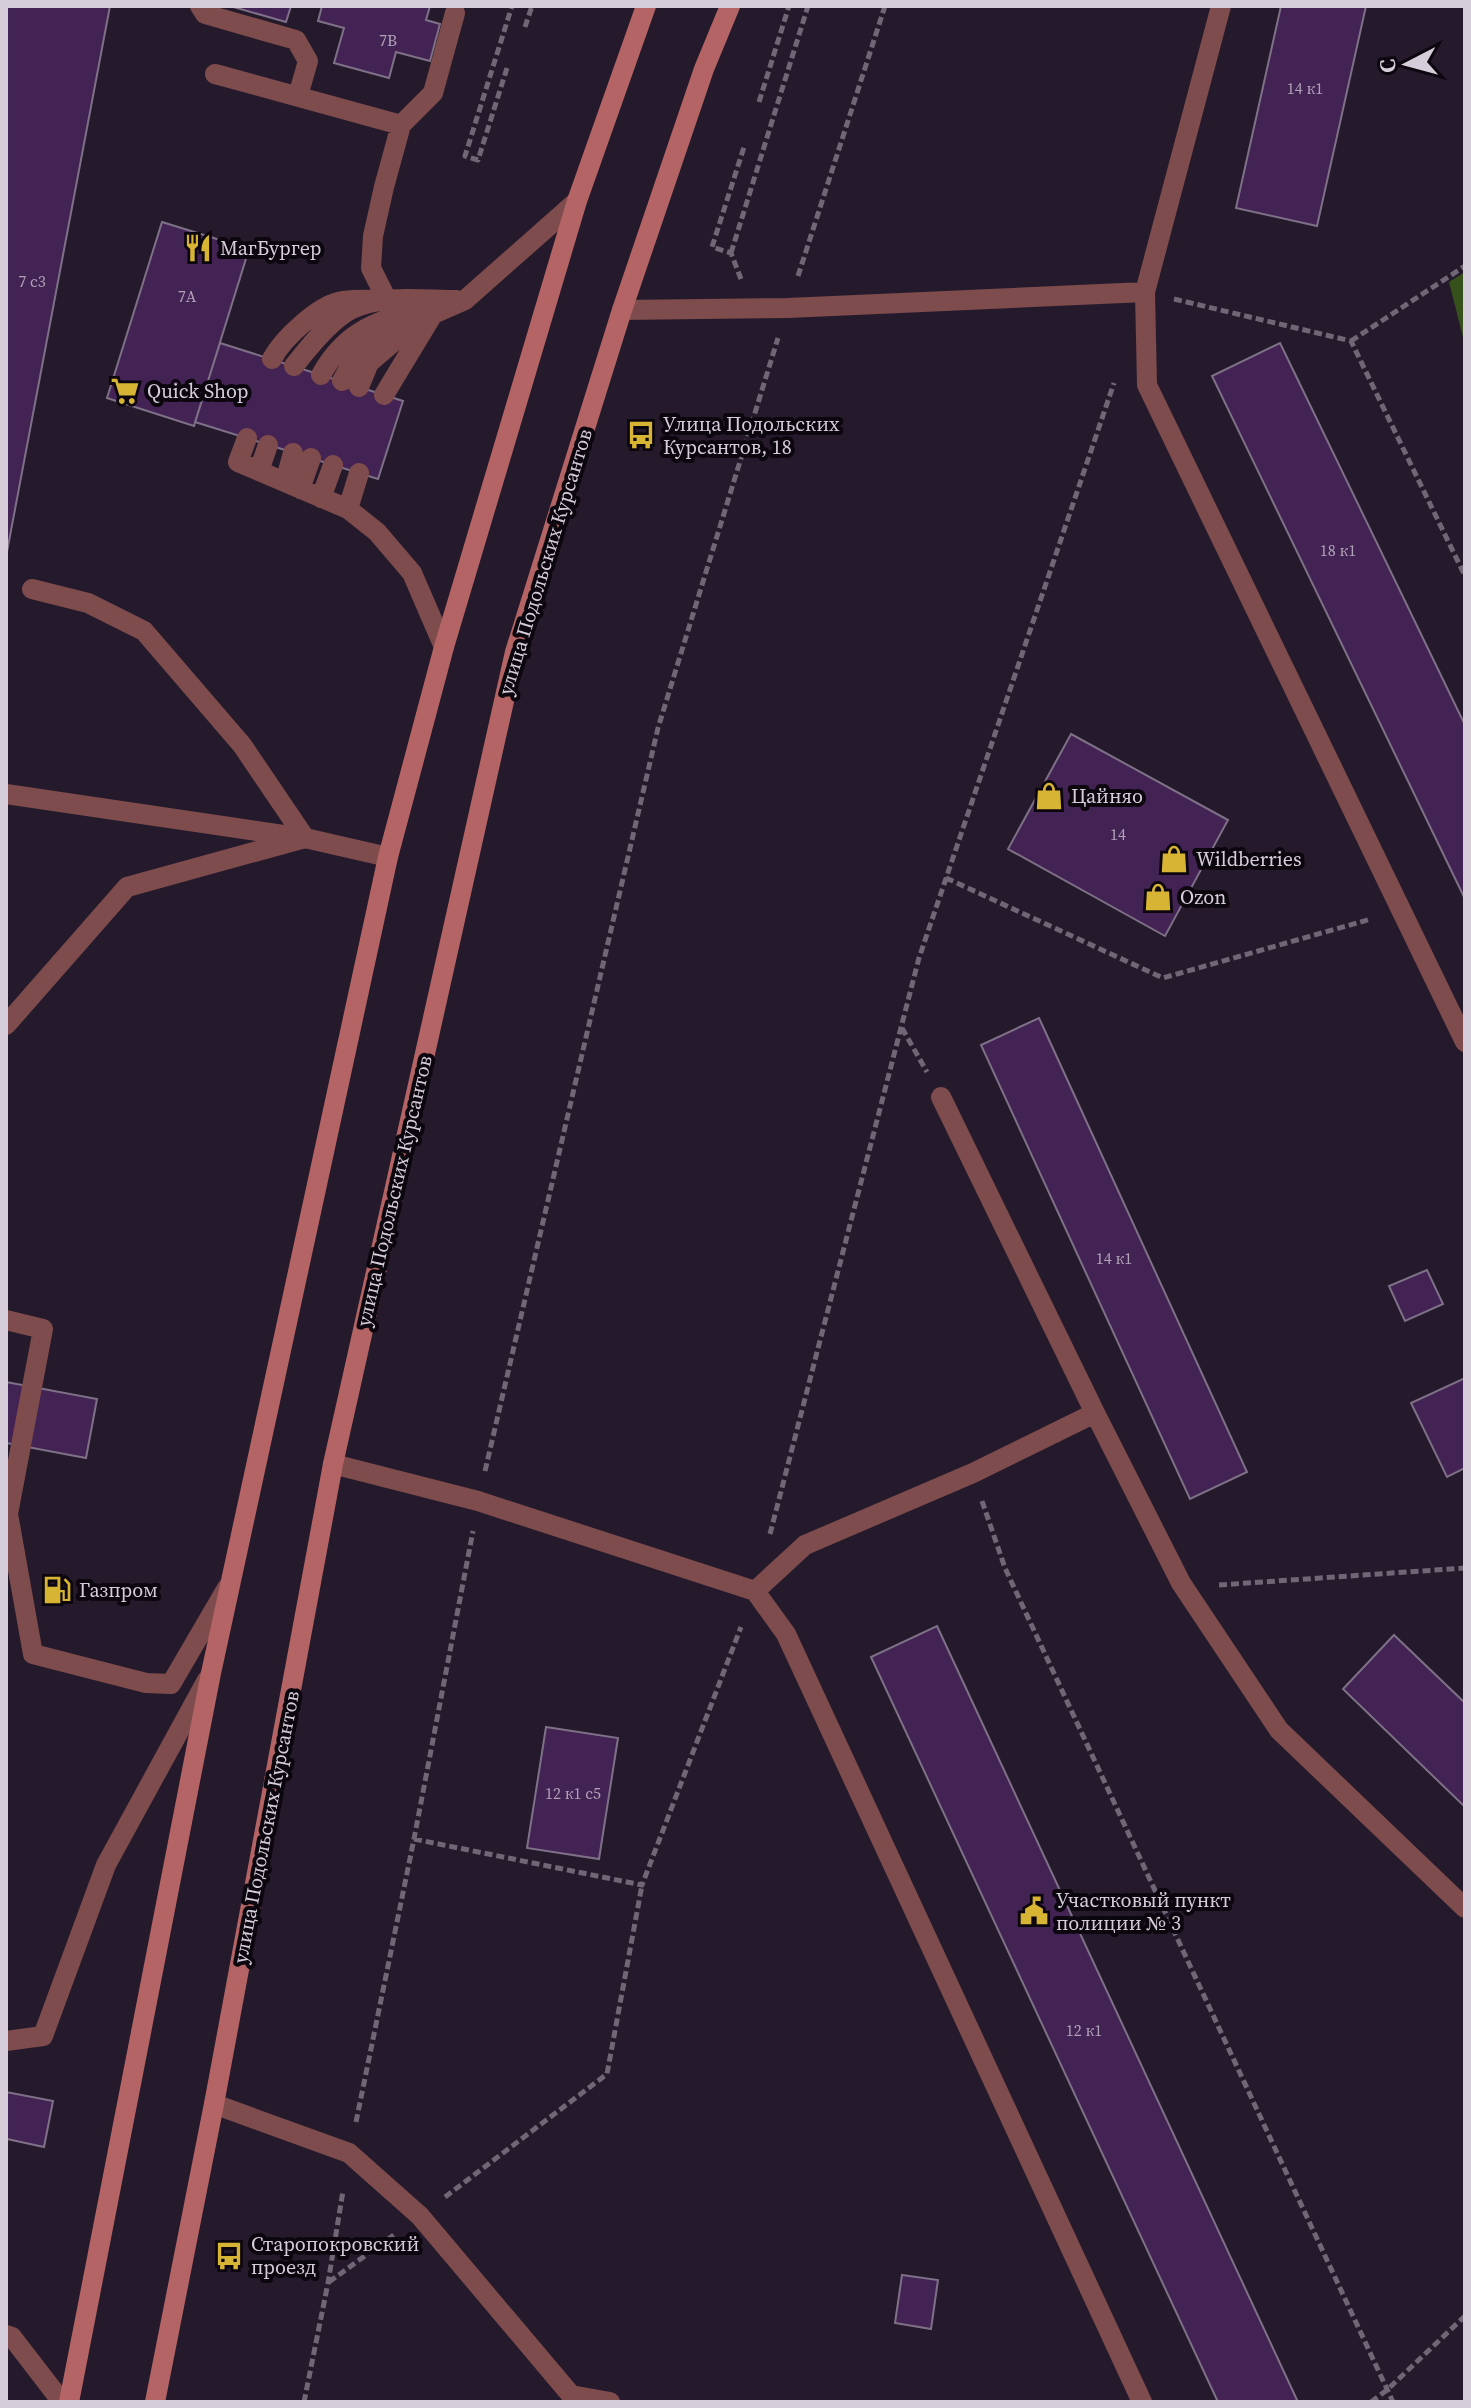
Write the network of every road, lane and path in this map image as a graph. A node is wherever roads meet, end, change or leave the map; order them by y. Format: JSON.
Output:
{"nodes":[{"id":1,"x":200,"y":6,"type":"edge"},
{"id":2,"x":512,"y":6,"type":"edge"},
{"id":3,"x":532,"y":6,"type":"edge"},
{"id":4,"x":646,"y":6,"type":"edge"},
{"id":5,"x":730,"y":6,"type":"edge"},
{"id":6,"x":789,"y":6,"type":"edge"},
{"id":7,"x":808,"y":6,"type":"edge"},
{"id":8,"x":885,"y":6,"type":"edge"},
{"id":9,"x":1221,"y":6,"type":"edge"},
{"id":10,"x":455,"y":13,"type":"dead end"},
{"id":11,"x":525,"y":27,"type":"dead end"},
{"id":12,"x":507,"y":68,"type":"dead end"},
{"id":13,"x":215,"y":74,"type":"dead end"},
{"id":14,"x":298,"y":96,"type":"junction"},
{"id":15,"x":759,"y":102,"type":"dead end"},
{"id":16,"x":401,"y":125,"type":"junction"},
{"id":17,"x":745,"y":144,"type":"dead end"},
{"id":18,"x":577,"y":201,"type":"junction"},
{"id":19,"x":731,"y":253,"type":"junction"},
{"id":20,"x":1465,"y":266,"type":"edge"},
{"id":21,"x":742,"y":282,"type":"dead end"},
{"id":22,"x":1145,"y":292,"type":"junction"},
{"id":23,"x":387,"y":300,"type":"junction"},
{"id":24,"x":465,"y":300,"type":"junction"},
{"id":25,"x":788,"y":308,"type":"junction"},
{"id":26,"x":622,"y":310,"type":"junction"},
{"id":27,"x":433,"y":314,"type":"junction"},
{"id":28,"x":1351,"y":341,"type":"junction"},
{"id":29,"x":272,"y":359,"type":"dead end"},
{"id":30,"x":294,"y":366,"type":"dead end"},
{"id":31,"x":321,"y":375,"type":"dead end"},
{"id":32,"x":1114,"y":382,"type":"dead end"},
{"id":33,"x":350,"y":384,"type":"dead end"},
{"id":34,"x":384,"y":395,"type":"dead end"},
{"id":35,"x":247,"y":438,"type":"dead end"},
{"id":36,"x":268,"y":445,"type":"dead end"},
{"id":37,"x":302,"y":456,"type":"dead end"},
{"id":38,"x":333,"y":465,"type":"dead end"},
{"id":39,"x":259,"y":471,"type":"junction"},
{"id":40,"x":359,"y":473,"type":"dead end"},
{"id":41,"x":292,"y":485,"type":"junction"},
{"id":42,"x":321,"y":498,"type":"junction"},
{"id":43,"x":348,"y":509,"type":"junction"},
{"id":44,"x":1465,"y":576,"type":"edge"},
{"id":45,"x":32,"y":589,"type":"dead end"},
{"id":46,"x":444,"y":647,"type":"junction"},
{"id":47,"x":6,"y":794,"type":"edge"},
{"id":48,"x":305,"y":838,"type":"junction"},
{"id":49,"x":388,"y":857,"type":"junction"},
{"id":50,"x":946,"y":878,"type":"junction"},
{"id":51,"x":1401,"y":911,"type":"junction"},
{"id":52,"x":6,"y":1025,"type":"edge"},
{"id":53,"x":901,"y":1026,"type":"junction"},
{"id":54,"x":1465,"y":1042,"type":"edge"},
{"id":55,"x":941,"y":1097,"type":"joint"},
{"id":56,"x":6,"y":1320,"type":"edge"},
{"id":57,"x":1095,"y":1413,"type":"junction"},
{"id":58,"x":333,"y":1464,"type":"junction"},
{"id":59,"x":973,"y":1473,"type":"junction"},
{"id":60,"x":478,"y":1501,"type":"junction"},
{"id":61,"x":1465,"y":1568,"type":"edge"},
{"id":62,"x":231,"y":1581,"type":"junction"},
{"id":63,"x":1181,"y":1583,"type":"junction"},
{"id":64,"x":755,"y":1591,"type":"junction"},
{"id":65,"x":211,"y":1673,"type":"junction"},
{"id":66,"x":414,"y":1839,"type":"junction"},
{"id":67,"x":642,"y":1885,"type":"junction"},
{"id":68,"x":1465,"y":1908,"type":"edge"},
{"id":69,"x":6,"y":2041,"type":"edge"},
{"id":70,"x":214,"y":2104,"type":"junction"},
{"id":71,"x":349,"y":2153,"type":"junction"},
{"id":72,"x":420,"y":2216,"type":"junction"},
{"id":73,"x":328,"y":2283,"type":"junction"},
{"id":74,"x":1465,"y":2316,"type":"edge"},
{"id":75,"x":6,"y":2335,"type":"edge"},
{"id":76,"x":1387,"y":2390,"type":"junction"},
{"id":77,"x":570,"y":2399,"type":"edge"},
{"id":78,"x":62,"y":2402,"type":"edge"},
{"id":79,"x":69,"y":2402,"type":"edge"},
{"id":80,"x":155,"y":2402,"type":"edge"},
{"id":81,"x":304,"y":2402,"type":"edge"},
{"id":82,"x":610,"y":2402,"type":"edge"},
{"id":83,"x":1142,"y":2402,"type":"edge"},
{"id":84,"x":1371,"y":2402,"type":"edge"},
{"id":85,"x":1393,"y":2402,"type":"edge"}],
"edges":[{"from":1,"to":14,"type":"lane"},
{"from":2,"to":12,"type":"path"},
{"from":3,"to":11,"type":"path"},
{"from":4,"to":18,"type":"main road"},
{"from":5,"to":26,"type":"main road","name":"улица Подольских Курсантов"},
{"from":6,"to":15,"type":"path"},
{"from":7,"to":19,"type":"path"},
{"from":8,"to":25,"type":"path"},
{"from":9,"to":22,"type":"lane"},
{"from":10,"to":16,"type":"lane"},
{"from":13,"to":14,"type":"lane"},
{"from":14,"to":16,"type":"lane"},
{"from":16,"to":23,"type":"lane"},
{"from":17,"to":19,"type":"path"},
{"from":18,"to":24,"type":"lane"},
{"from":18,"to":46,"type":"main road"},
{"from":19,"to":21,"type":"path"},
{"from":20,"to":28,"type":"path"},
{"from":22,"to":25,"type":"lane"},
{"from":22,"to":28,"type":"path"},
{"from":22,"to":51,"type":"lane"},
{"from":23,"to":24,"type":"lane"},
{"from":23,"to":29,"type":"lane"},
{"from":23,"to":30,"type":"lane"},
{"from":24,"to":27,"type":"lane"},
{"from":24,"to":31,"type":"lane"},
{"from":25,"to":26,"type":"lane"},
{"from":25,"to":60,"type":"path"},
{"from":26,"to":58,"type":"main road","name":"улица Подольских Курсантов"},
{"from":27,"to":33,"type":"lane"},
{"from":27,"to":34,"type":"lane"},
{"from":28,"to":44,"type":"path"},
{"from":32,"to":50,"type":"path"},
{"from":35,"to":39,"type":"lane"},
{"from":36,"to":39,"type":"lane"},
{"from":37,"to":41,"type":"lane"},
{"from":38,"to":42,"type":"lane"},
{"from":39,"to":41,"type":"lane"},
{"from":40,"to":43,"type":"lane"},
{"from":41,"to":42,"type":"lane"},
{"from":42,"to":43,"type":"lane"},
{"from":43,"to":46,"type":"lane"},
{"from":45,"to":48,"type":"lane"},
{"from":46,"to":49,"type":"main road"},
{"from":47,"to":48,"type":"lane"},
{"from":48,"to":49,"type":"lane"},
{"from":48,"to":52,"type":"lane"},
{"from":49,"to":62,"type":"main road"},
{"from":50,"to":51,"type":"path"},
{"from":50,"to":53,"type":"path"},
{"from":51,"to":54,"type":"lane"},
{"from":53,"to":55,"type":"path"},
{"from":53,"to":64,"type":"path"},
{"from":55,"to":57,"type":"lane"},
{"from":56,"to":62,"type":"lane"},
{"from":57,"to":59,"type":"lane"},
{"from":57,"to":63,"type":"lane"},
{"from":58,"to":60,"type":"lane"},
{"from":58,"to":70,"type":"main road","name":"улица Подольских Курсантов"},
{"from":59,"to":64,"type":"lane"},
{"from":59,"to":76,"type":"path"},
{"from":60,"to":64,"type":"lane"},
{"from":60,"to":66,"type":"path"},
{"from":61,"to":63,"type":"path"},
{"from":62,"to":65,"type":"main road"},
{"from":63,"to":68,"type":"lane"},
{"from":64,"to":67,"type":"path"},
{"from":64,"to":83,"type":"lane"},
{"from":65,"to":69,"type":"lane"},
{"from":65,"to":79,"type":"main road"},
{"from":66,"to":67,"type":"path"},
{"from":66,"to":71,"type":"path"},
{"from":67,"to":72,"type":"path"},
{"from":70,"to":71,"type":"lane"},
{"from":70,"to":80,"type":"main road","name":"улица Подольских Курсантов"},
{"from":71,"to":72,"type":"lane"},
{"from":71,"to":73,"type":"path"},
{"from":72,"to":73,"type":"path"},
{"from":72,"to":77,"type":"lane"},
{"from":73,"to":81,"type":"path"},
{"from":74,"to":76,"type":"path"},
{"from":75,"to":78,"type":"lane"},
{"from":76,"to":84,"type":"path"},
{"from":76,"to":85,"type":"path"},
{"from":77,"to":82,"type":"lane"}]}
